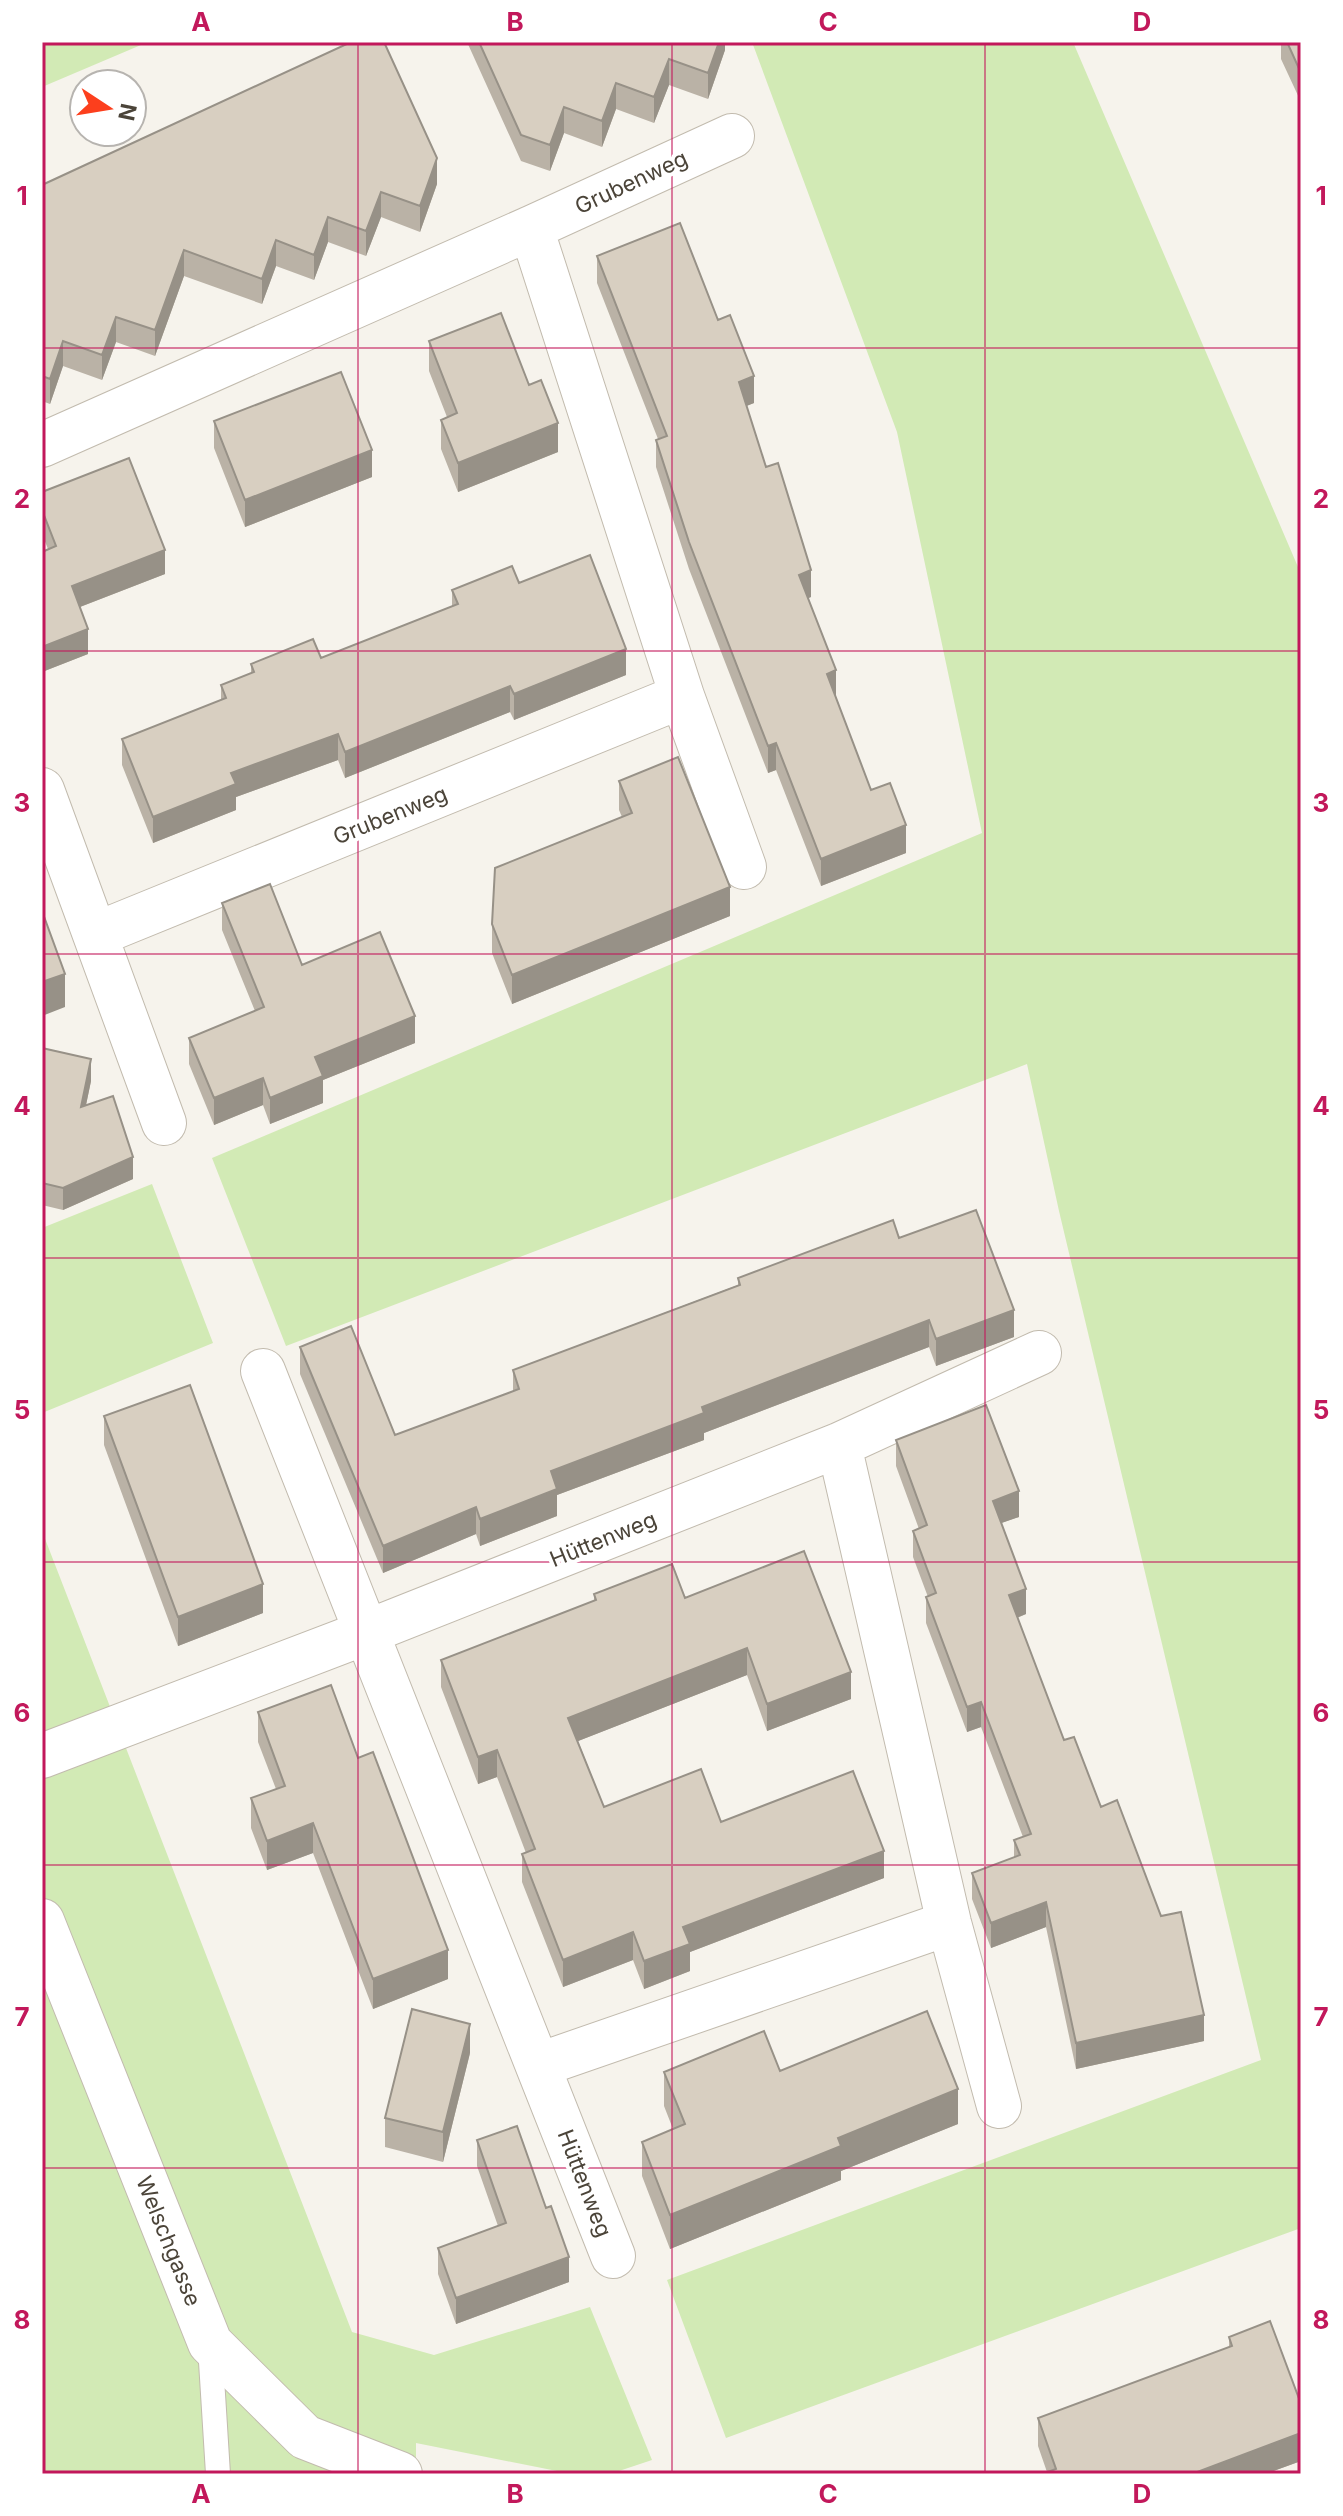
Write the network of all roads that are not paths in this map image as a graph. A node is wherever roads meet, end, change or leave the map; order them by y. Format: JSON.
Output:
{"nodes":[{"id":1,"x":732,"y":136,"type":"dead end"},
{"id":2,"x":531,"y":228,"type":"junction"},
{"id":3,"x":42,"y":445,"type":"edge"},
{"id":4,"x":682,"y":696,"type":"junction"},
{"id":5,"x":42,"y":790,"type":"edge"},
{"id":6,"x":744,"y":867,"type":"dead end"},
{"id":7,"x":97,"y":934,"type":"junction"},
{"id":8,"x":164,"y":1123,"type":"dead end"},
{"id":9,"x":1039,"y":1353,"type":"dead end"},
{"id":10,"x":263,"y":1371,"type":"dead end"},
{"id":11,"x":839,"y":1445,"type":"junction"},
{"id":12,"x":367,"y":1632,"type":"junction"},
{"id":13,"x":42,"y":1756,"type":"edge"},
{"id":14,"x":42,"y":1921,"type":"edge"},
{"id":15,"x":949,"y":1923,"type":"junction"},
{"id":16,"x":539,"y":2065,"type":"junction"},
{"id":17,"x":999,"y":2106,"type":"dead end"},
{"id":18,"x":613,"y":2256,"type":"dead end"},
{"id":19,"x":210,"y":2343,"type":"junction"},
{"id":20,"x":218,"y":2474,"type":"edge"},
{"id":21,"x":400,"y":2474,"type":"edge"}],
"edges":[{"from":1,"to":2,"type":"street","name":"Grubenweg"},
{"from":2,"to":3,"type":"street","name":"Grubenweg"},
{"from":2,"to":4,"type":"street"},
{"from":4,"to":6,"type":"street"},
{"from":4,"to":7,"type":"street","name":"Grubenweg"},
{"from":5,"to":7,"type":"street"},
{"from":7,"to":8,"type":"street"},
{"from":9,"to":11,"type":"street","name":"Hüttenweg"},
{"from":10,"to":12,"type":"street","name":"Hüttenweg"},
{"from":11,"to":12,"type":"street","name":"Hüttenweg"},
{"from":11,"to":15,"type":"street"},
{"from":12,"to":13,"type":"street","name":"Hüttenweg"},
{"from":12,"to":16,"type":"street","name":"Hüttenweg"},
{"from":14,"to":19,"type":"street","name":"Welschgasse"},
{"from":15,"to":16,"type":"street"},
{"from":15,"to":17,"type":"street"},
{"from":16,"to":18,"type":"street","name":"Hüttenweg"},
{"from":19,"to":20,"type":"lane"},
{"from":19,"to":21,"type":"street","name":"Welschgasse"}]}
